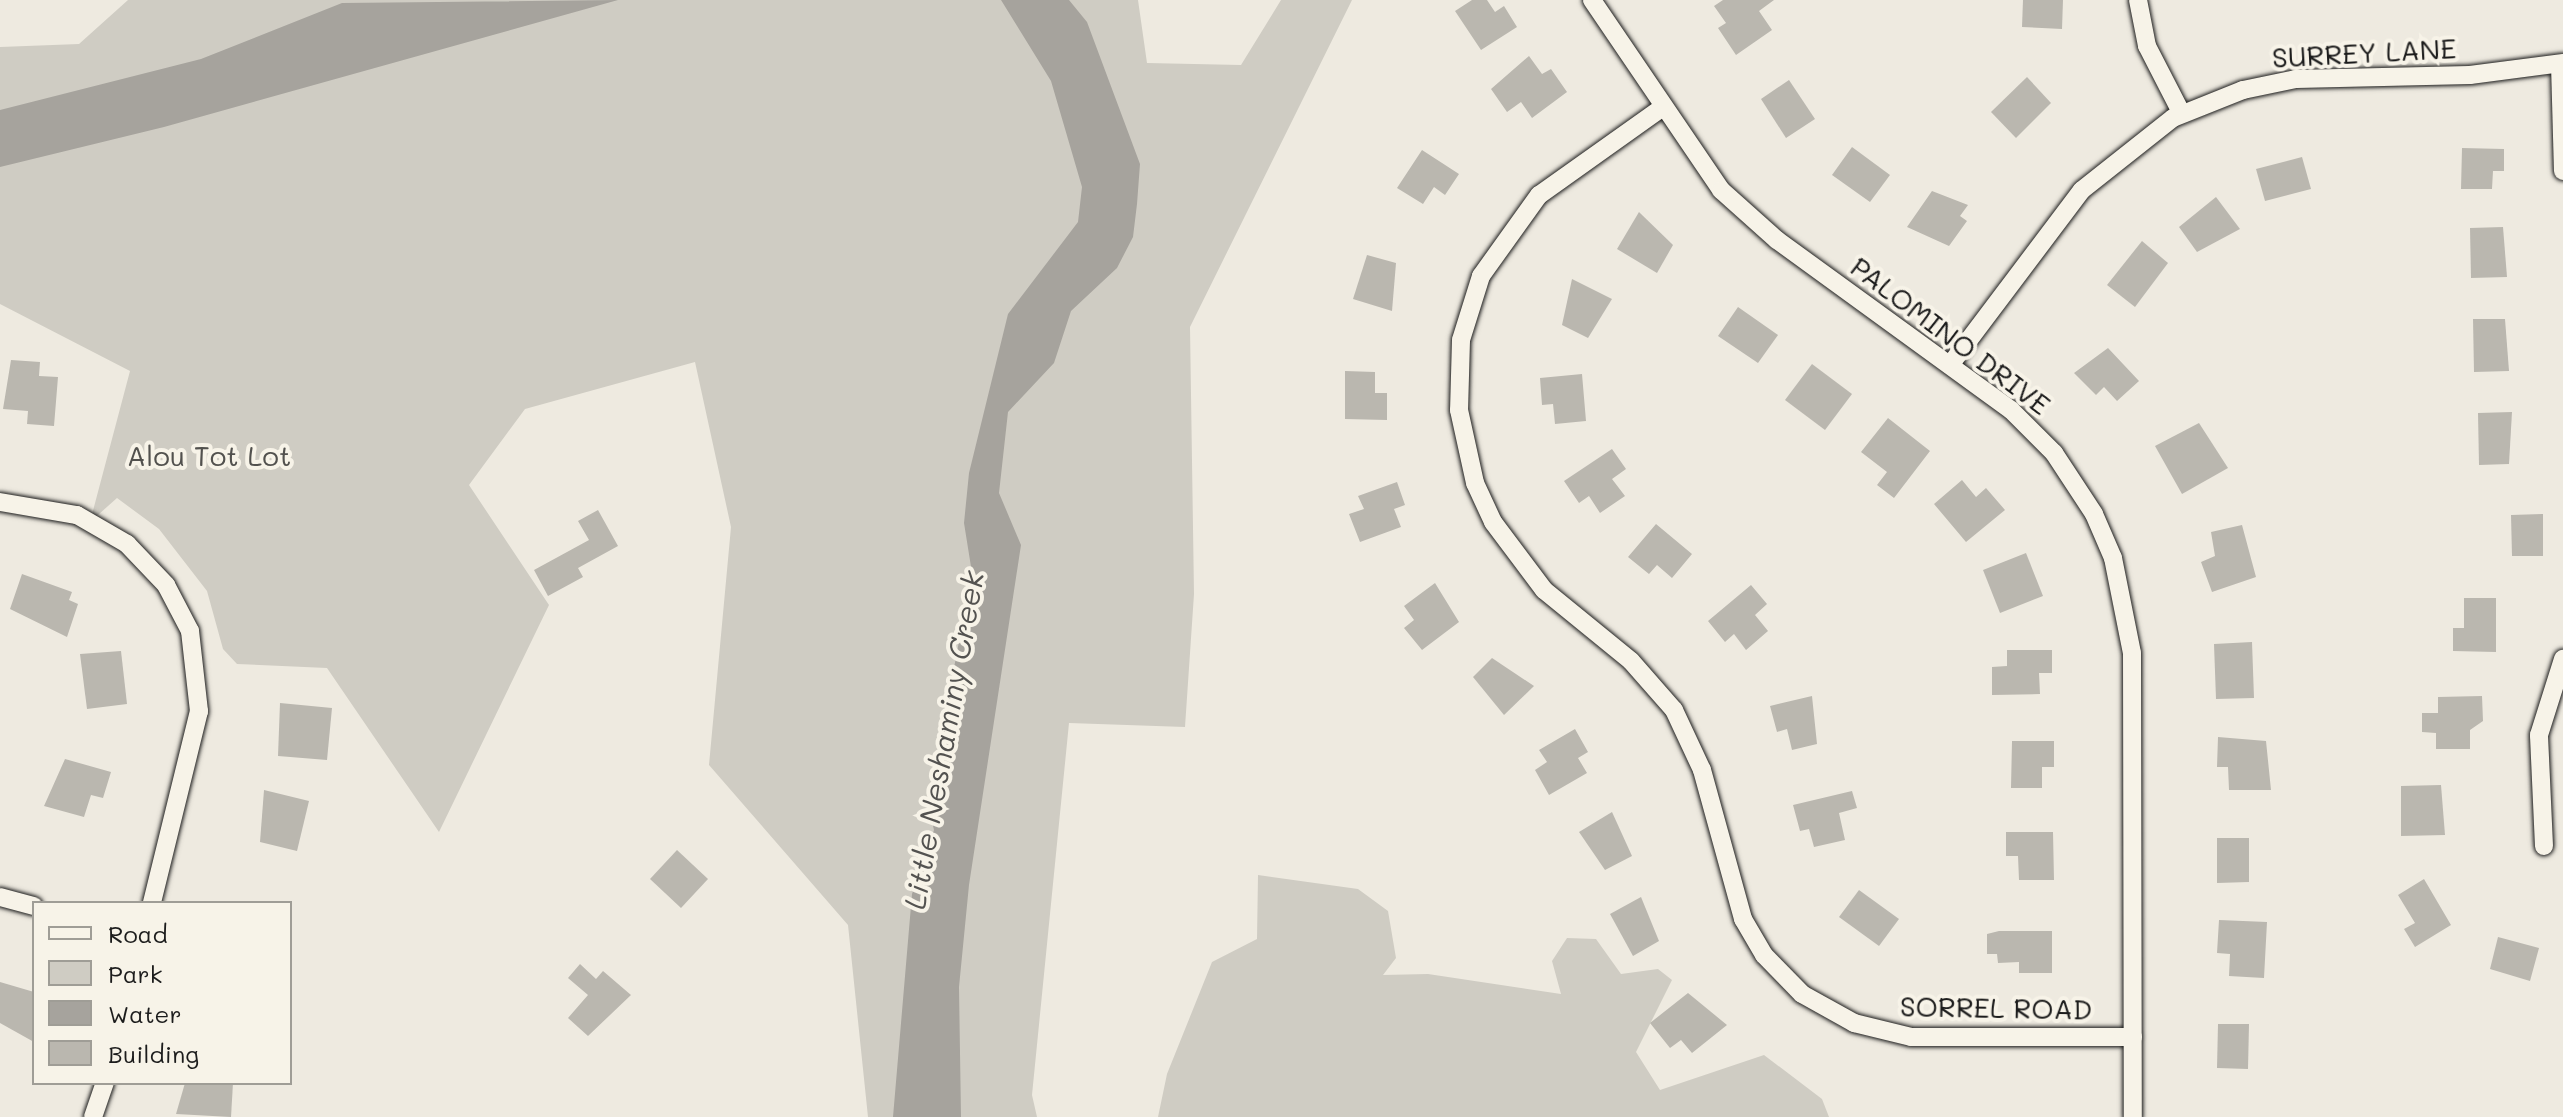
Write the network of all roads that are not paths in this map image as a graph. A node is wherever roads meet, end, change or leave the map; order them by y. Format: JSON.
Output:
{"nodes":[{"id":1,"x":1592,"y":0,"type":"edge"},
{"id":2,"x":2138,"y":0,"type":"edge"},
{"id":3,"x":2562,"y":63,"type":"edge"},
{"id":4,"x":1663,"y":107,"type":"junction"},
{"id":5,"x":2182,"y":114,"type":"junction"},
{"id":6,"x":2563,"y":171,"type":"edge"},
{"id":7,"x":1950,"y":365,"type":"junction"},
{"id":8,"x":0,"y":502,"type":"edge"},
{"id":9,"x":2563,"y":659,"type":"edge"},
{"id":10,"x":2544,"y":846,"type":"dead end"},
{"id":11,"x":0,"y":897,"type":"edge"},
{"id":12,"x":152,"y":901,"type":"edge"},
{"id":13,"x":32,"y":905,"type":"edge"},
{"id":14,"x":2133,"y":1037,"type":"junction"},
{"id":15,"x":104,"y":1085,"type":"edge"},
{"id":16,"x":93,"y":1117,"type":"edge"},
{"id":17,"x":2133,"y":1117,"type":"edge"}],
"edges":[{"from":1,"to":4,"type":"street","name":"PALOMINO DRIVE"},
{"from":2,"to":5,"type":"street"},
{"from":3,"to":5,"type":"street","name":"SURREY LANE"},
{"from":3,"to":6,"type":"street"},
{"from":4,"to":7,"type":"street","name":"PALOMINO DRIVE"},
{"from":4,"to":14,"type":"street","name":"SORREL ROAD"},
{"from":5,"to":7,"type":"street","name":"SURREY LANE"},
{"from":7,"to":14,"type":"street","name":"PALOMINO DRIVE"},
{"from":8,"to":12,"type":"street"},
{"from":9,"to":10,"type":"street"},
{"from":11,"to":13,"type":"street"},
{"from":14,"to":17,"type":"street","name":"PALOMINO DRIVE"},
{"from":15,"to":16,"type":"street"}]}
